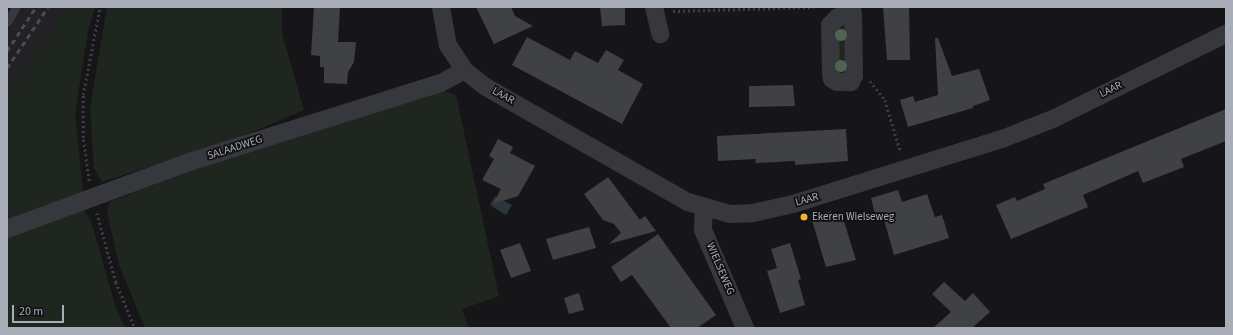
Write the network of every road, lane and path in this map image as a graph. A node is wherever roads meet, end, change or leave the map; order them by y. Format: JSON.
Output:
{"nodes":[{"id":1,"x":16,"y":7,"type":"edge"},
{"id":2,"x":100,"y":7,"type":"edge"},
{"id":3,"x":441,"y":7,"type":"edge"},
{"id":4,"x":814,"y":7,"type":"edge"},
{"id":5,"x":654,"y":9,"type":"edge"},
{"id":6,"x":852,"y":11,"type":"edge"},
{"id":7,"x":7,"y":22,"type":"edge"},
{"id":8,"x":660,"y":34,"type":"dead end"},
{"id":9,"x":1226,"y":34,"type":"edge"},
{"id":10,"x":464,"y":70,"type":"junction"},
{"id":11,"x":854,"y":71,"type":"joint"},
{"id":12,"x":906,"y":170,"type":"junction"},
{"id":13,"x":93,"y":197,"type":"junction"},
{"id":14,"x":704,"y":208,"type":"junction"},
{"id":15,"x":7,"y":229,"type":"edge"},
{"id":16,"x":135,"y":328,"type":"edge"},
{"id":17,"x":745,"y":328,"type":"edge"}],
"edges":[{"from":1,"to":7,"type":"lane"},
{"from":2,"to":13,"type":"path"},
{"from":3,"to":10,"type":"street","name":"LAAR"},
{"from":4,"to":5,"type":"path"},
{"from":5,"to":8,"type":"street"},
{"from":6,"to":11,"type":"street"},
{"from":9,"to":12,"type":"street","name":"LAAR"},
{"from":10,"to":13,"type":"street","name":"SALAADWEG"},
{"from":10,"to":14,"type":"street","name":"LAAR"},
{"from":11,"to":12,"type":"path"},
{"from":12,"to":14,"type":"street","name":"LAAR"},
{"from":13,"to":15,"type":"street","name":"SALAADWEG"},
{"from":13,"to":16,"type":"path"},
{"from":14,"to":17,"type":"street","name":"WIELSEWEG"}]}
